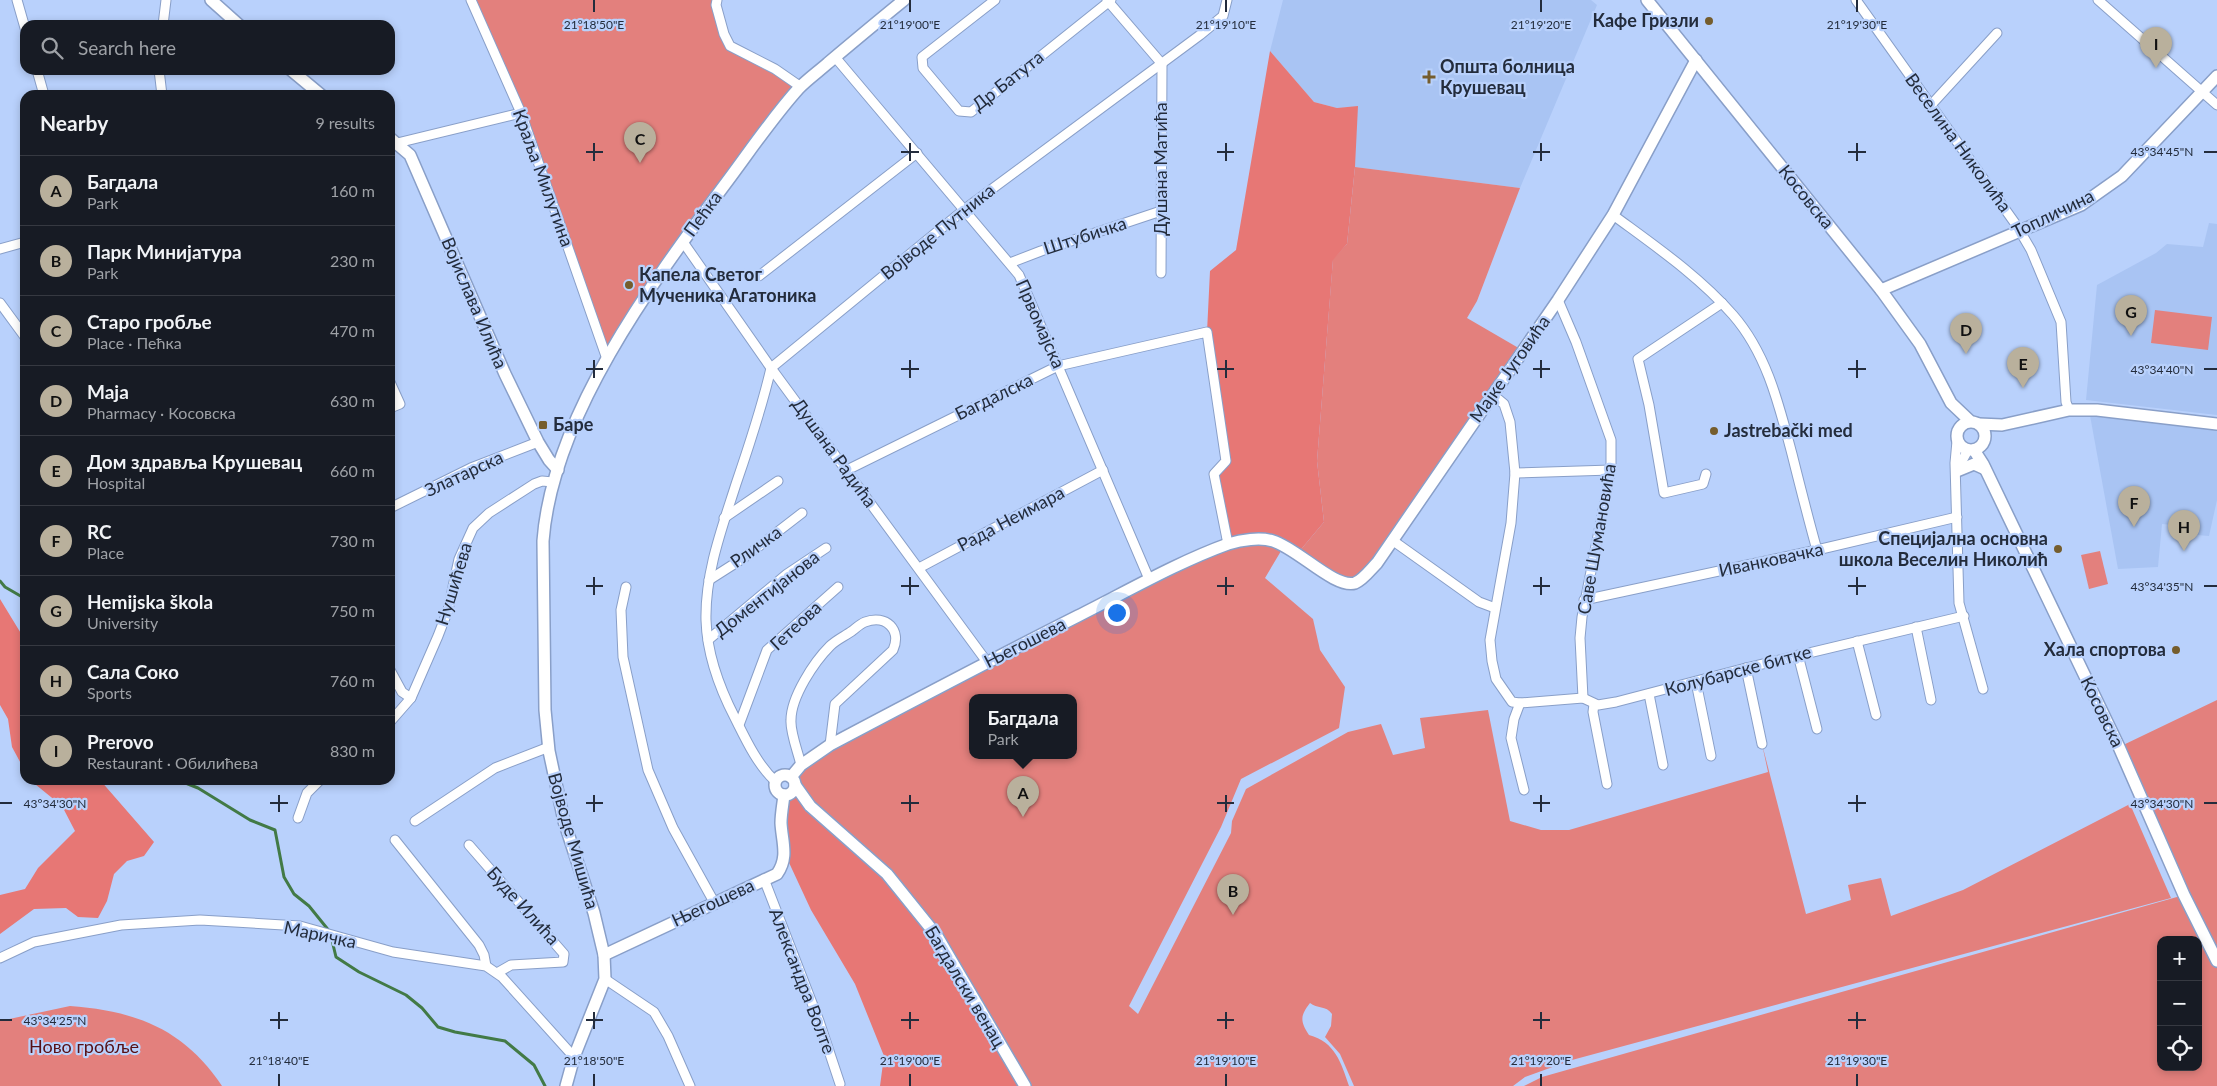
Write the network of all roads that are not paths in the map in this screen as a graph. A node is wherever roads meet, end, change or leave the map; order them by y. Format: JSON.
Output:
{"nodes":[{"id":1,"x":17,"y":0,"type":"edge"},
{"id":2,"x":166,"y":0,"type":"edge"},
{"id":3,"x":211,"y":0,"type":"edge"},
{"id":4,"x":471,"y":0,"type":"edge"},
{"id":5,"x":717,"y":0,"type":"edge"},
{"id":6,"x":904,"y":0,"type":"edge"},
{"id":7,"x":995,"y":0,"type":"edge"},
{"id":8,"x":1109,"y":0,"type":"edge"},
{"id":9,"x":1227,"y":0,"type":"edge"},
{"id":10,"x":1647,"y":0,"type":"edge"},
{"id":11,"x":1856,"y":0,"type":"edge"},
{"id":12,"x":2098,"y":0,"type":"edge"},
{"id":13,"x":23,"y":20,"type":"edge"},
{"id":14,"x":164,"y":20,"type":"edge"},
{"id":15,"x":233,"y":20,"type":"edge"},
{"id":16,"x":1997,"y":33,"type":"dead end"},
{"id":17,"x":834,"y":58,"type":"junction"},
{"id":18,"x":1696,"y":60,"type":"junction"},
{"id":19,"x":1162,"y":64,"type":"junction"},
{"id":20,"x":38,"y":75,"type":"edge"},
{"id":21,"x":160,"y":75,"type":"edge"},
{"id":22,"x":297,"y":75,"type":"edge"},
{"id":23,"x":2217,"y":76,"type":"edge"},
{"id":24,"x":801,"y":86,"type":"junction"},
{"id":25,"x":43,"y":90,"type":"edge"},
{"id":26,"x":161,"y":90,"type":"edge"},
{"id":27,"x":314,"y":90,"type":"edge"},
{"id":28,"x":2202,"y":91,"type":"junction"},
{"id":29,"x":2217,"y":105,"type":"edge"},
{"id":30,"x":1931,"y":106,"type":"junction"},
{"id":31,"x":521,"y":113,"type":"junction"},
{"id":32,"x":395,"y":142,"type":"edge"},
{"id":33,"x":395,"y":144,"type":"edge"},
{"id":34,"x":917,"y":153,"type":"junction"},
{"id":35,"x":965,"y":209,"type":"junction"},
{"id":36,"x":1161,"y":211,"type":"junction"},
{"id":37,"x":1613,"y":215,"type":"junction"},
{"id":38,"x":2020,"y":231,"type":"junction"},
{"id":39,"x":682,"y":242,"type":"junction"},
{"id":40,"x":20,"y":243,"type":"edge"},
{"id":41,"x":0,"y":249,"type":"edge"},
{"id":42,"x":1010,"y":263,"type":"junction"},
{"id":43,"x":1161,"y":273,"type":"dead end"},
{"id":44,"x":759,"y":276,"type":"dead end"},
{"id":45,"x":1881,"y":290,"type":"junction"},
{"id":46,"x":1558,"y":300,"type":"junction"},
{"id":47,"x":0,"y":303,"type":"edge"},
{"id":48,"x":1722,"y":304,"type":"junction"},
{"id":49,"x":20,"y":330,"type":"edge"},
{"id":50,"x":607,"y":359,"type":"junction"},
{"id":51,"x":1058,"y":366,"type":"junction"},
{"id":52,"x":771,"y":368,"type":"junction"},
{"id":53,"x":395,"y":393,"type":"edge"},
{"id":54,"x":1492,"y":394,"type":"junction"},
{"id":55,"x":1951,"y":403,"type":"junction"},
{"id":56,"x":395,"y":406,"type":"edge"},
{"id":57,"x":2069,"y":410,"type":"junction"},
{"id":58,"x":1975,"y":423,"type":"junction"},
{"id":59,"x":2217,"y":424,"type":"edge"},
{"id":60,"x":2002,"y":425,"type":"junction"},
{"id":61,"x":1957,"y":436,"type":"junction"},
{"id":62,"x":538,"y":442,"type":"junction"},
{"id":63,"x":1977,"y":445,"type":"junction"},
{"id":64,"x":1984,"y":467,"type":"junction"},
{"id":65,"x":558,"y":470,"type":"junction"},
{"id":66,"x":847,"y":470,"type":"junction"},
{"id":67,"x":1103,"y":470,"type":"junction"},
{"id":68,"x":1611,"y":470,"type":"junction"},
{"id":69,"x":1957,"y":472,"type":"junction"},
{"id":70,"x":1515,"y":473,"type":"junction"},
{"id":71,"x":1706,"y":474,"type":"dead end"},
{"id":72,"x":778,"y":480,"type":"dead end"},
{"id":73,"x":553,"y":482,"type":"junction"},
{"id":74,"x":395,"y":506,"type":"edge"},
{"id":75,"x":802,"y":513,"type":"dead end"},
{"id":76,"x":1957,"y":517,"type":"junction"},
{"id":77,"x":723,"y":518,"type":"junction"},
{"id":78,"x":1272,"y":540,"type":"joint"},
{"id":79,"x":1392,"y":540,"type":"junction"},
{"id":80,"x":1228,"y":544,"type":"junction"},
{"id":81,"x":826,"y":548,"type":"dead end"},
{"id":82,"x":1816,"y":550,"type":"junction"},
{"id":83,"x":919,"y":568,"type":"junction"},
{"id":84,"x":1149,"y":579,"type":"junction"},
{"id":85,"x":709,"y":580,"type":"junction"},
{"id":86,"x":626,"y":587,"type":"dead end"},
{"id":87,"x":838,"y":588,"type":"dead end"},
{"id":88,"x":1584,"y":600,"type":"junction"},
{"id":89,"x":1495,"y":608,"type":"junction"},
{"id":90,"x":1964,"y":616,"type":"junction"},
{"id":91,"x":1916,"y":627,"type":"junction"},
{"id":92,"x":708,"y":640,"type":"junction"},
{"id":93,"x":1857,"y":641,"type":"junction"},
{"id":94,"x":1798,"y":655,"type":"junction"},
{"id":95,"x":988,"y":662,"type":"junction"},
{"id":96,"x":1746,"y":668,"type":"junction"},
{"id":97,"x":395,"y":679,"type":"edge"},
{"id":98,"x":1696,"y":682,"type":"junction"},
{"id":99,"x":1983,"y":689,"type":"dead end"},
{"id":100,"x":1649,"y":694,"type":"junction"},
{"id":101,"x":411,"y":698,"type":"junction"},
{"id":102,"x":1583,"y":698,"type":"junction"},
{"id":103,"x":1931,"y":700,"type":"dead end"},
{"id":104,"x":1516,"y":703,"type":"junction"},
{"id":105,"x":1594,"y":704,"type":"junction"},
{"id":106,"x":1876,"y":714,"type":"dead end"},
{"id":107,"x":395,"y":716,"type":"edge"},
{"id":108,"x":739,"y":726,"type":"junction"},
{"id":109,"x":1817,"y":729,"type":"dead end"},
{"id":110,"x":1762,"y":744,"type":"dead end"},
{"id":111,"x":830,"y":745,"type":"junction"},
{"id":112,"x":549,"y":747,"type":"junction"},
{"id":113,"x":1711,"y":756,"type":"dead end"},
{"id":114,"x":801,"y":765,"type":"junction"},
{"id":115,"x":1663,"y":766,"type":"dead end"},
{"id":116,"x":775,"y":781,"type":"junction"},
{"id":117,"x":793,"y":781,"type":"junction"},
{"id":118,"x":1607,"y":784,"type":"dead end"},
{"id":119,"x":315,"y":785,"type":"edge"},
{"id":120,"x":1524,"y":790,"type":"dead end"},
{"id":121,"x":784,"y":795,"type":"junction"},
{"id":122,"x":298,"y":818,"type":"dead end"},
{"id":123,"x":415,"y":821,"type":"dead end"},
{"id":124,"x":395,"y":840,"type":"dead end"},
{"id":125,"x":469,"y":845,"type":"dead end"},
{"id":126,"x":764,"y":879,"type":"junction"},
{"id":127,"x":714,"y":902,"type":"junction"},
{"id":128,"x":604,"y":955,"type":"junction"},
{"id":129,"x":0,"y":958,"type":"edge"},
{"id":130,"x":2217,"y":961,"type":"edge"},
{"id":131,"x":486,"y":966,"type":"junction"},
{"id":132,"x":497,"y":973,"type":"junction"},
{"id":133,"x":605,"y":979,"type":"junction"},
{"id":134,"x":574,"y":1057,"type":"junction"},
{"id":135,"x":840,"y":1084,"type":"dead end"},
{"id":136,"x":566,"y":1086,"type":"edge"},
{"id":137,"x":690,"y":1086,"type":"edge"},
{"id":138,"x":1025,"y":1086,"type":"edge"}],
"edges":[{"from":1,"to":13,"type":"street"},
{"from":2,"to":14,"type":"street"},
{"from":3,"to":15,"type":"street"},
{"from":4,"to":31,"type":"street","name":"Краља Милутина"},
{"from":5,"to":24,"type":"street"},
{"from":6,"to":17,"type":"street","name":"Пећка"},
{"from":7,"to":8,"type":"street","name":"Др Батута"},
{"from":8,"to":19,"type":"street","name":"Др Батута"},
{"from":9,"to":19,"type":"street","name":"Војводе Путника"},
{"from":10,"to":18,"type":"street","name":"Косовска"},
{"from":11,"to":30,"type":"street","name":"Веселина Николића"},
{"from":12,"to":28,"type":"street"},
{"from":16,"to":30,"type":"street"},
{"from":17,"to":24,"type":"street","name":"Пећка"},
{"from":17,"to":34,"type":"street","name":"Првомајска"},
{"from":18,"to":37,"type":"street","name":"Мајке Југовића"},
{"from":18,"to":45,"type":"street","name":"Косовска"},
{"from":19,"to":35,"type":"street","name":"Војводе Путника"},
{"from":19,"to":36,"type":"street","name":"Душана Матића"},
{"from":20,"to":25,"type":"street"},
{"from":21,"to":26,"type":"street"},
{"from":22,"to":27,"type":"street"},
{"from":23,"to":28,"type":"street","name":"Топличина"},
{"from":24,"to":39,"type":"street","name":"Пећка"},
{"from":28,"to":29,"type":"street"},
{"from":28,"to":38,"type":"street","name":"Топличина"},
{"from":30,"to":38,"type":"street","name":"Веселина Николића"},
{"from":31,"to":32,"type":"street"},
{"from":31,"to":50,"type":"street","name":"Краља Милутина"},
{"from":33,"to":62,"type":"street","name":"Војислава Илића"},
{"from":34,"to":35,"type":"street","name":"Првомајска"},
{"from":34,"to":44,"type":"street"},
{"from":35,"to":42,"type":"street","name":"Првомајска"},
{"from":35,"to":52,"type":"street","name":"Војводе Путника"},
{"from":36,"to":42,"type":"street","name":"Штубичка"},
{"from":36,"to":43,"type":"street","name":"Душана Матића"},
{"from":37,"to":46,"type":"street","name":"Мајке Југовића"},
{"from":37,"to":48,"type":"street"},
{"from":38,"to":45,"type":"street","name":"Топличина"},
{"from":38,"to":57,"type":"street","name":"Веселина Николића"},
{"from":39,"to":50,"type":"street","name":"Пећка"},
{"from":39,"to":52,"type":"street","name":"Душана Радића"},
{"from":40,"to":41,"type":"street"},
{"from":42,"to":51,"type":"street","name":"Првомајска"},
{"from":45,"to":55,"type":"street","name":"Косовска"},
{"from":46,"to":54,"type":"street","name":"Мајке Југовића"},
{"from":46,"to":68,"type":"street","name":"Саве Шумановића"},
{"from":47,"to":49,"type":"street"},
{"from":48,"to":71,"type":"street"},
{"from":48,"to":82,"type":"street"},
{"from":50,"to":65,"type":"street","name":"Пећка"},
{"from":51,"to":66,"type":"street","name":"Багдалска"},
{"from":51,"to":67,"type":"street","name":"Првомајска"},
{"from":51,"to":80,"type":"street","name":"Багдалска"},
{"from":52,"to":66,"type":"street","name":"Душана Радића"},
{"from":52,"to":77,"type":"street"},
{"from":53,"to":56,"type":"street"},
{"from":54,"to":70,"type":"street"},
{"from":54,"to":79,"type":"street","name":"Мајке Југовића"},
{"from":55,"to":58,"type":"street","name":"Косовска"},
{"from":55,"to":61,"type":"street","name":"Косовска"},
{"from":57,"to":59,"type":"street"},
{"from":57,"to":60,"type":"street"},
{"from":58,"to":60,"type":"street"},
{"from":58,"to":61,"type":"street"},
{"from":58,"to":63,"type":"street","name":"Косовска"},
{"from":60,"to":63,"type":"street"},
{"from":61,"to":63,"type":"street","name":"Косовска"},
{"from":61,"to":69,"type":"street"},
{"from":62,"to":65,"type":"street","name":"Војислава Илића"},
{"from":62,"to":74,"type":"street","name":"Златарска"},
{"from":63,"to":64,"type":"street","name":"Косовска"},
{"from":63,"to":69,"type":"street"},
{"from":64,"to":69,"type":"street"},
{"from":64,"to":130,"type":"street","name":"Косовска"},
{"from":65,"to":73,"type":"street","name":"Војводе Мишића"},
{"from":66,"to":83,"type":"street","name":"Душана Радића"},
{"from":67,"to":83,"type":"street","name":"Рада Неимара"},
{"from":67,"to":84,"type":"street","name":"Првомајска"},
{"from":68,"to":70,"type":"street"},
{"from":68,"to":88,"type":"street","name":"Саве Шумановића"},
{"from":69,"to":76,"type":"street"},
{"from":70,"to":89,"type":"street"},
{"from":72,"to":77,"type":"street"},
{"from":73,"to":101,"type":"street","name":"Нушићева"},
{"from":73,"to":112,"type":"street","name":"Војводе Мишића"},
{"from":75,"to":85,"type":"street","name":"Рличка"},
{"from":76,"to":82,"type":"street","name":"Иванковачка"},
{"from":76,"to":90,"type":"street"},
{"from":77,"to":85,"type":"street"},
{"from":78,"to":79,"type":"street","name":"Мајке Југовића"},
{"from":78,"to":80,"type":"street","name":"Његошева"},
{"from":79,"to":89,"type":"street"},
{"from":80,"to":84,"type":"street","name":"Његошева"},
{"from":81,"to":92,"type":"street","name":"Доментијанова"},
{"from":82,"to":88,"type":"street","name":"Иванковачка"},
{"from":83,"to":95,"type":"street","name":"Душана Радића"},
{"from":84,"to":95,"type":"street","name":"Његошева"},
{"from":85,"to":92,"type":"street"},
{"from":86,"to":127,"type":"street"},
{"from":87,"to":108,"type":"street","name":"Гетеова"},
{"from":88,"to":102,"type":"street","name":"Саве Шумановића"},
{"from":89,"to":104,"type":"street"},
{"from":90,"to":91,"type":"street","name":"Колубарске битке"},
{"from":90,"to":99,"type":"street"},
{"from":91,"to":93,"type":"street","name":"Колубарске битке"},
{"from":91,"to":103,"type":"street"},
{"from":92,"to":108,"type":"street"},
{"from":93,"to":94,"type":"street","name":"Колубарске битке"},
{"from":93,"to":106,"type":"street"},
{"from":94,"to":96,"type":"street","name":"Колубарске битке"},
{"from":94,"to":109,"type":"street"},
{"from":95,"to":111,"type":"street","name":"Његошева"},
{"from":96,"to":98,"type":"street","name":"Колубарске битке"},
{"from":96,"to":110,"type":"street"},
{"from":97,"to":101,"type":"street"},
{"from":98,"to":100,"type":"street","name":"Колубарске битке"},
{"from":98,"to":113,"type":"street"},
{"from":100,"to":105,"type":"street","name":"Колубарске битке"},
{"from":100,"to":115,"type":"street"},
{"from":101,"to":107,"type":"street","name":"Нушићева"},
{"from":102,"to":104,"type":"street"},
{"from":102,"to":105,"type":"street"},
{"from":104,"to":120,"type":"street"},
{"from":105,"to":118,"type":"street"},
{"from":108,"to":116,"type":"street"},
{"from":111,"to":114,"type":"street","name":"Његошева"},
{"from":111,"to":114,"type":"street"},
{"from":112,"to":123,"type":"street"},
{"from":112,"to":128,"type":"street","name":"Војводе Мишића"},
{"from":114,"to":117,"type":"street","name":"Његошева"},
{"from":116,"to":117,"type":"street"},
{"from":116,"to":121,"type":"street"},
{"from":117,"to":121,"type":"street"},
{"from":117,"to":138,"type":"street","name":"Багдалски венац"},
{"from":119,"to":122,"type":"street"},
{"from":121,"to":126,"type":"street","name":"Његошева"},
{"from":124,"to":131,"type":"street"},
{"from":125,"to":132,"type":"street","name":"Буде Илића"},
{"from":126,"to":127,"type":"street","name":"Његошева"},
{"from":126,"to":135,"type":"street","name":"Александра Волте"},
{"from":127,"to":128,"type":"street","name":"Његошева"},
{"from":128,"to":133,"type":"street","name":"Војводе Мишића"},
{"from":129,"to":131,"type":"street","name":"Маричка"},
{"from":131,"to":132,"type":"street","name":"Маричка"},
{"from":132,"to":134,"type":"street","name":"Маричка"},
{"from":133,"to":134,"type":"street","name":"Војводе Мишића"},
{"from":133,"to":137,"type":"street"},
{"from":134,"to":136,"type":"street","name":"Војводе Мишића"}]}
